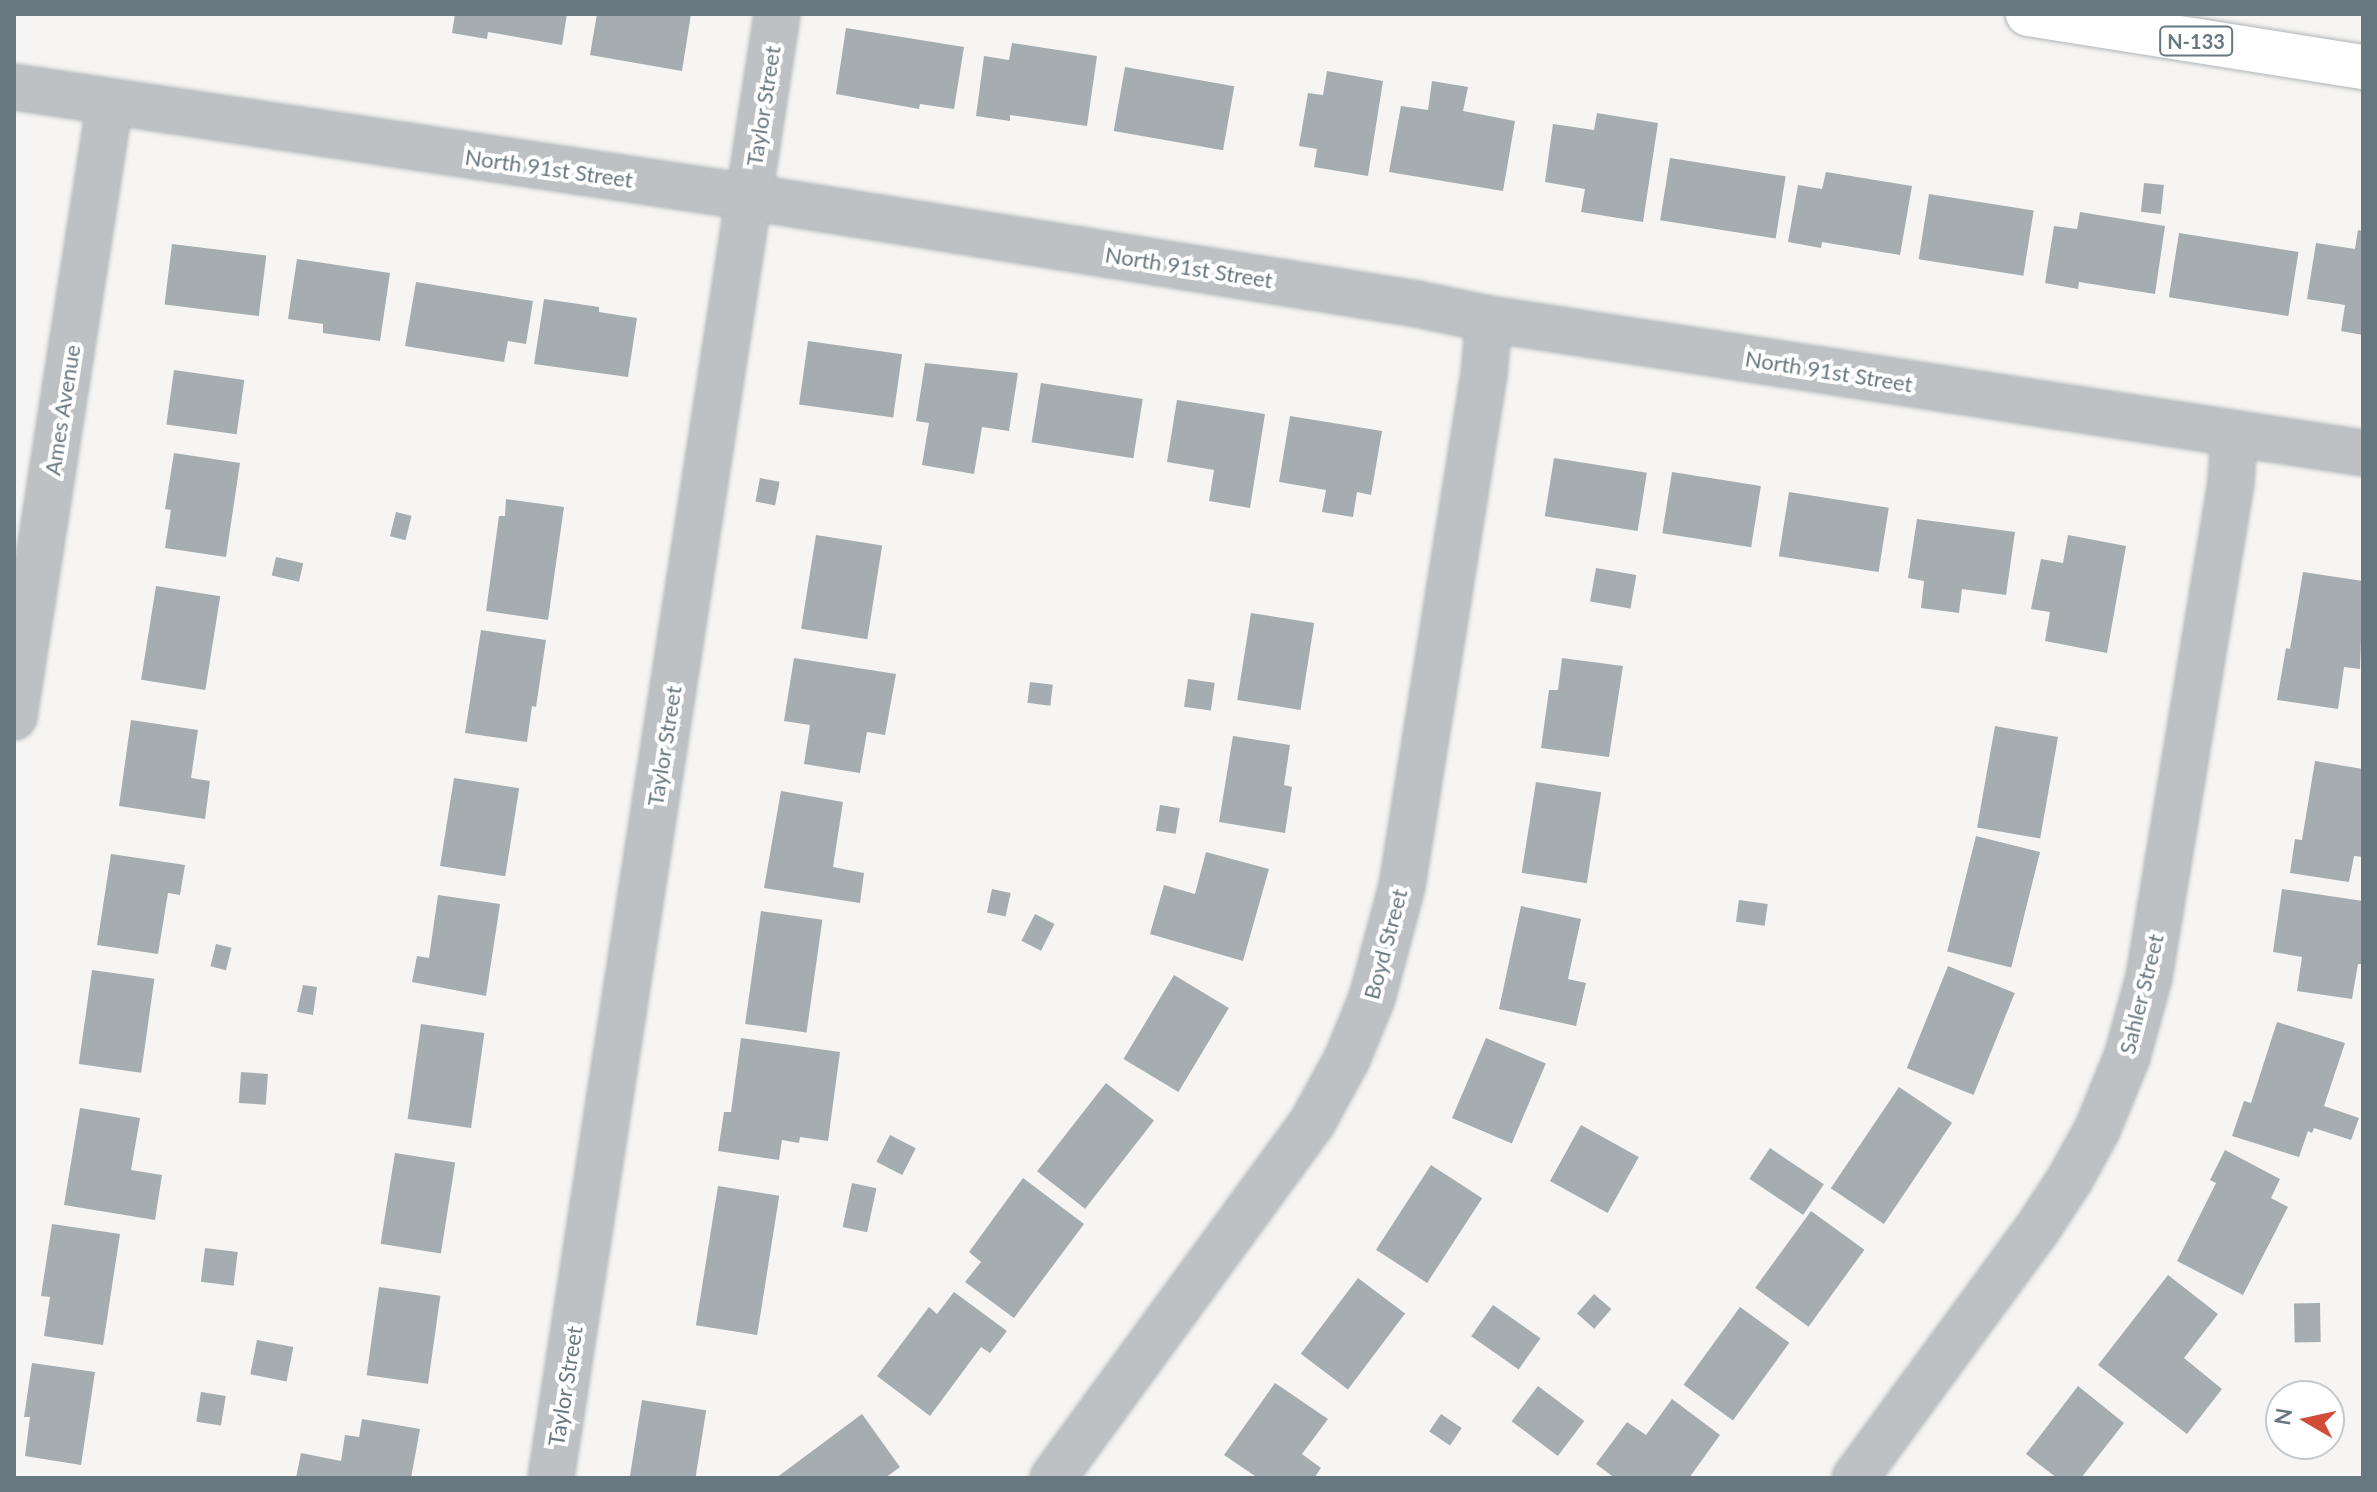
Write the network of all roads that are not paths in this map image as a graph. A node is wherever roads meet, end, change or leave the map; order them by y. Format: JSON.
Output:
{"nodes":[{"id":1,"x":777,"y":14,"type":"edge"},
{"id":2,"x":2028,"y":14,"type":"edge"},
{"id":3,"x":2363,"y":67,"type":"edge"},
{"id":4,"x":14,"y":87,"type":"edge"},
{"id":5,"x":110,"y":102,"type":"junction"},
{"id":6,"x":749,"y":197,"type":"junction"},
{"id":7,"x":1489,"y":319,"type":"junction"},
{"id":8,"x":2234,"y":434,"type":"junction"},
{"id":9,"x":2363,"y":453,"type":"edge"},
{"id":10,"x":14,"y":717,"type":"edge"},
{"id":11,"x":551,"y":1478,"type":"edge"},
{"id":12,"x":1053,"y":1478,"type":"edge"},
{"id":13,"x":1855,"y":1478,"type":"edge"}],
"edges":[{"from":1,"to":6,"type":"street","name":"Taylor Street"},
{"from":2,"to":3,"type":"main road","number":"N-133"},
{"from":4,"to":5,"type":"street","name":"North 91st Street"},
{"from":5,"to":6,"type":"street","name":"North 91st Street"},
{"from":5,"to":10,"type":"street","name":"Ames Avenue"},
{"from":6,"to":7,"type":"street","name":"North 91st Street"},
{"from":6,"to":11,"type":"street","name":"Taylor Street"},
{"from":7,"to":8,"type":"street","name":"North 91st Street"},
{"from":7,"to":12,"type":"street","name":"Boyd Street"},
{"from":8,"to":9,"type":"street","name":"North 91st Street"},
{"from":8,"to":13,"type":"street","name":"Sahler Street"}]}
